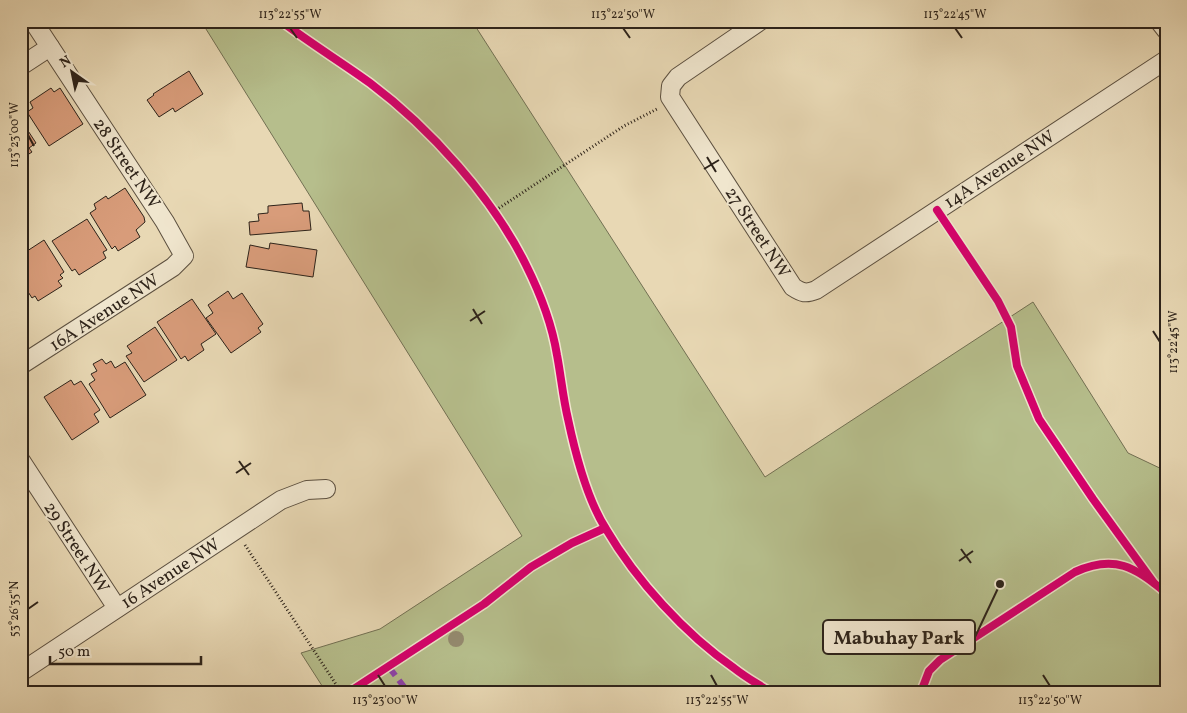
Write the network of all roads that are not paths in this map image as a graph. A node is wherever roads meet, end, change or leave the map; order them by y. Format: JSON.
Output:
{"nodes":[{"id":1,"x":34,"y":21,"type":"edge"},
{"id":2,"x":760,"y":21,"type":"edge"},
{"id":3,"x":1159,"y":21,"type":"edge"},
{"id":4,"x":1166,"y":30,"type":"edge"},
{"id":5,"x":50,"y":47,"type":"junction"},
{"id":6,"x":1166,"y":60,"type":"edge"},
{"id":7,"x":21,"y":66,"type":"edge"},
{"id":8,"x":184,"y":256,"type":"joint"},
{"id":9,"x":807,"y":294,"type":"joint"},
{"id":10,"x":21,"y":366,"type":"edge"},
{"id":11,"x":21,"y":461,"type":"edge"},
{"id":12,"x":326,"y":489,"type":"dead end"},
{"id":13,"x":117,"y":608,"type":"junction"},
{"id":14,"x":21,"y":672,"type":"edge"}],
"edges":[{"from":1,"to":5,"type":"street","name":"28 Street NW"},
{"from":2,"to":9,"type":"street","name":"27 Street NW"},
{"from":3,"to":4,"type":"street"},
{"from":5,"to":7,"type":"street"},
{"from":5,"to":8,"type":"street","name":"28 Street NW"},
{"from":6,"to":9,"type":"street","name":"14A Avenue NW"},
{"from":8,"to":10,"type":"street","name":"16A Avenue NW"},
{"from":11,"to":13,"type":"street","name":"29 Street NW"},
{"from":12,"to":13,"type":"street","name":"16 Avenue NW"},
{"from":13,"to":14,"type":"street","name":"16 Avenue NW"}]}
